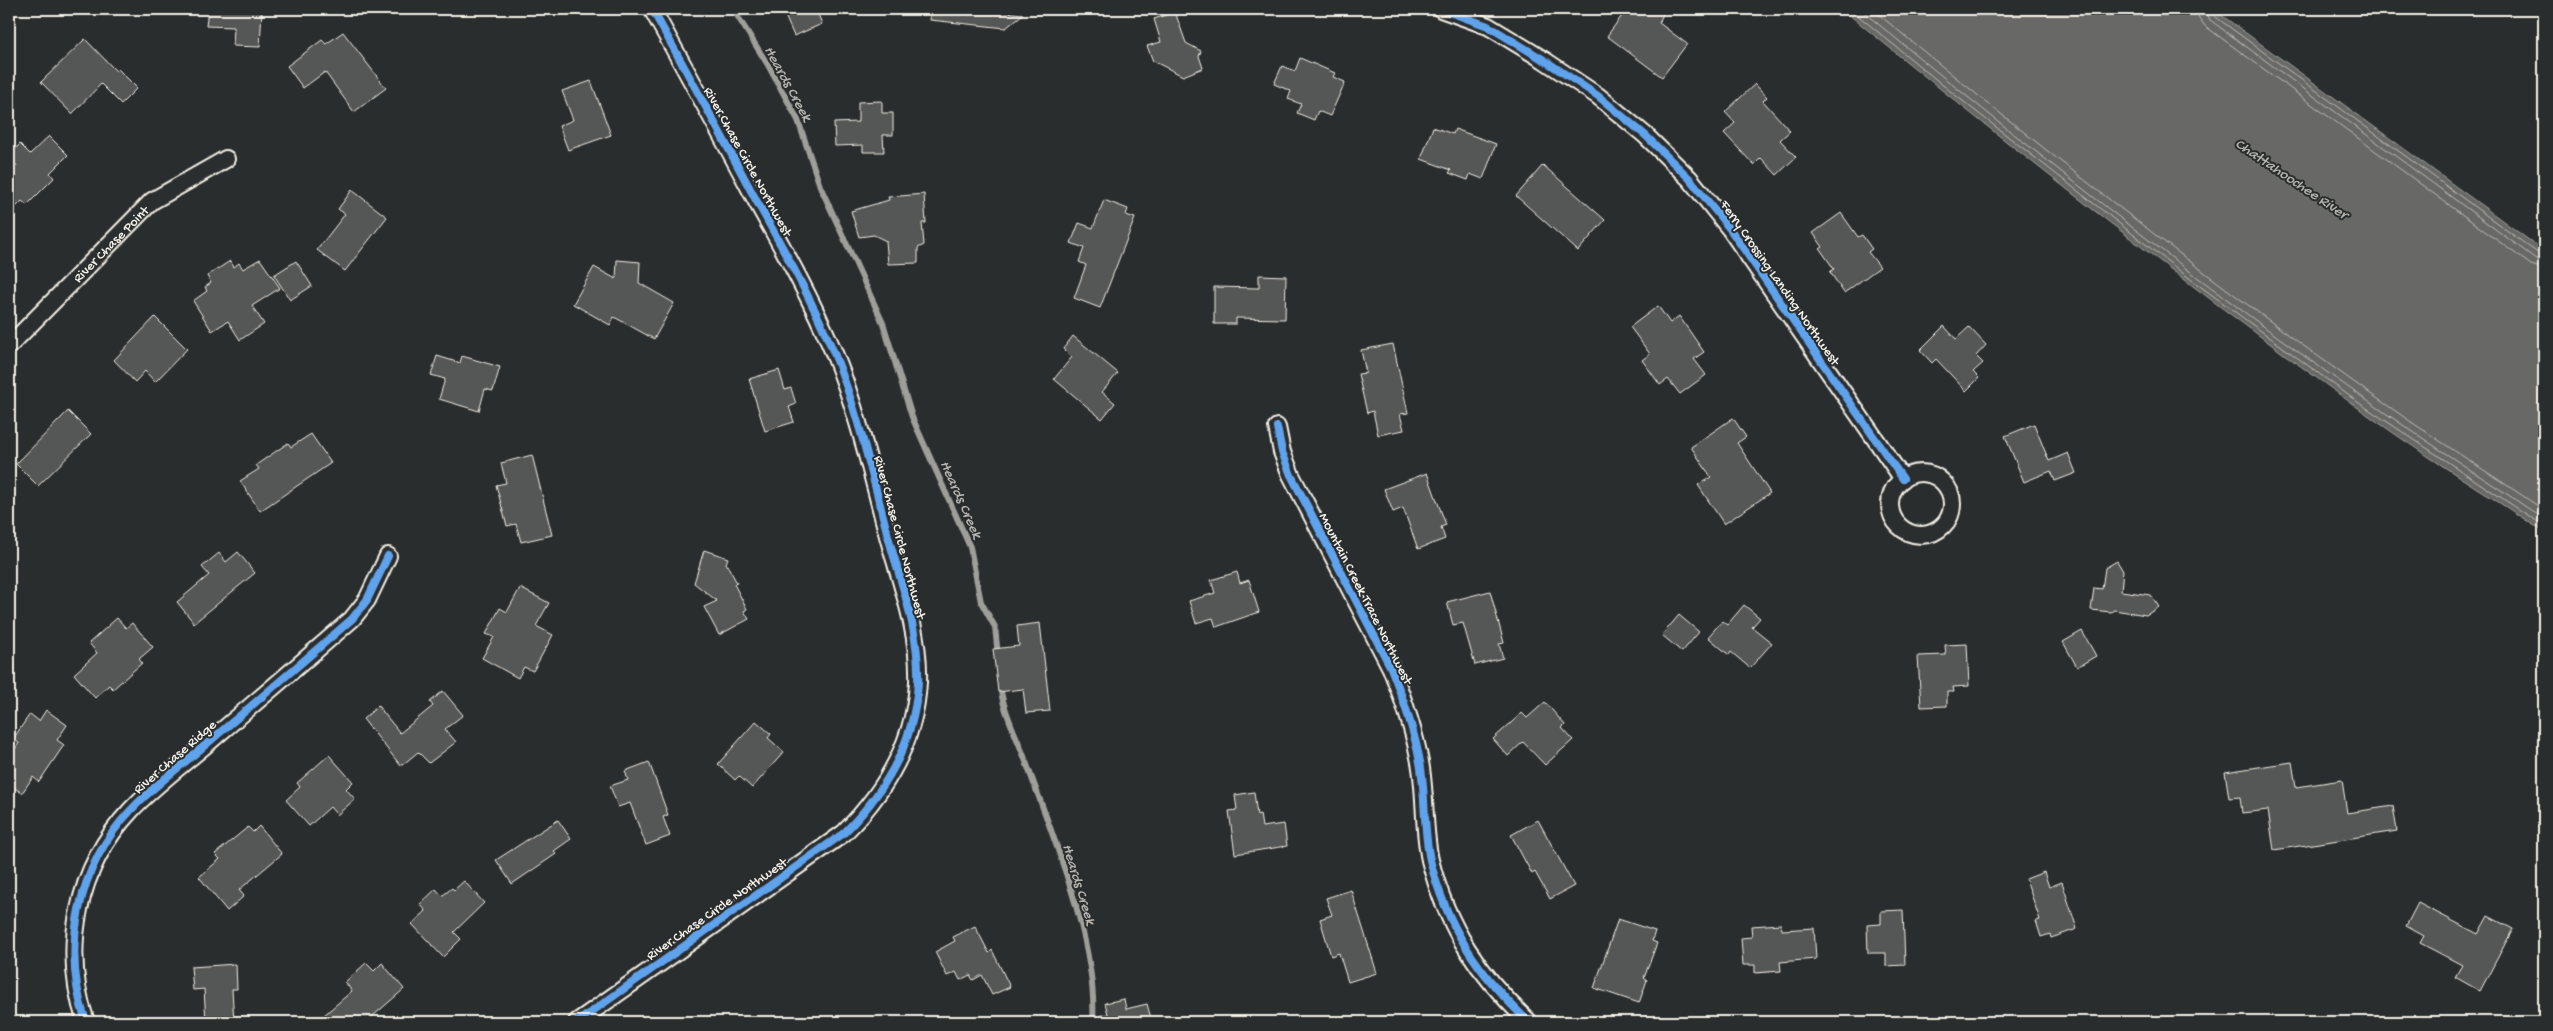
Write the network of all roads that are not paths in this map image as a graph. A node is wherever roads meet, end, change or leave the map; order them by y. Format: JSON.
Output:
{"nodes":[{"id":1,"x":652,"y":9,"type":"edge"},
{"id":2,"x":1440,"y":9,"type":"edge"},
{"id":3,"x":226,"y":159,"type":"dead end"},
{"id":4,"x":9,"y":346,"type":"edge"},
{"id":5,"x":1277,"y":428,"type":"dead end"},
{"id":6,"x":1903,"y":479,"type":"dead end"},
{"id":7,"x":388,"y":556,"type":"dead end"},
{"id":8,"x":86,"y":1022,"type":"edge"},
{"id":9,"x":577,"y":1022,"type":"edge"},
{"id":10,"x":1529,"y":1022,"type":"edge"}],
"edges":[{"from":1,"to":9,"type":"street","name":"River Chase Circle Northwest"},
{"from":2,"to":6,"type":"street","name":"Ferry Crossing Landing Northwest"},
{"from":3,"to":4,"type":"street","name":"River Chase Point"},
{"from":5,"to":10,"type":"street","name":"Mountain Creek Trace Northwest"},
{"from":7,"to":8,"type":"street","name":"River Chase Ridge"}]}
